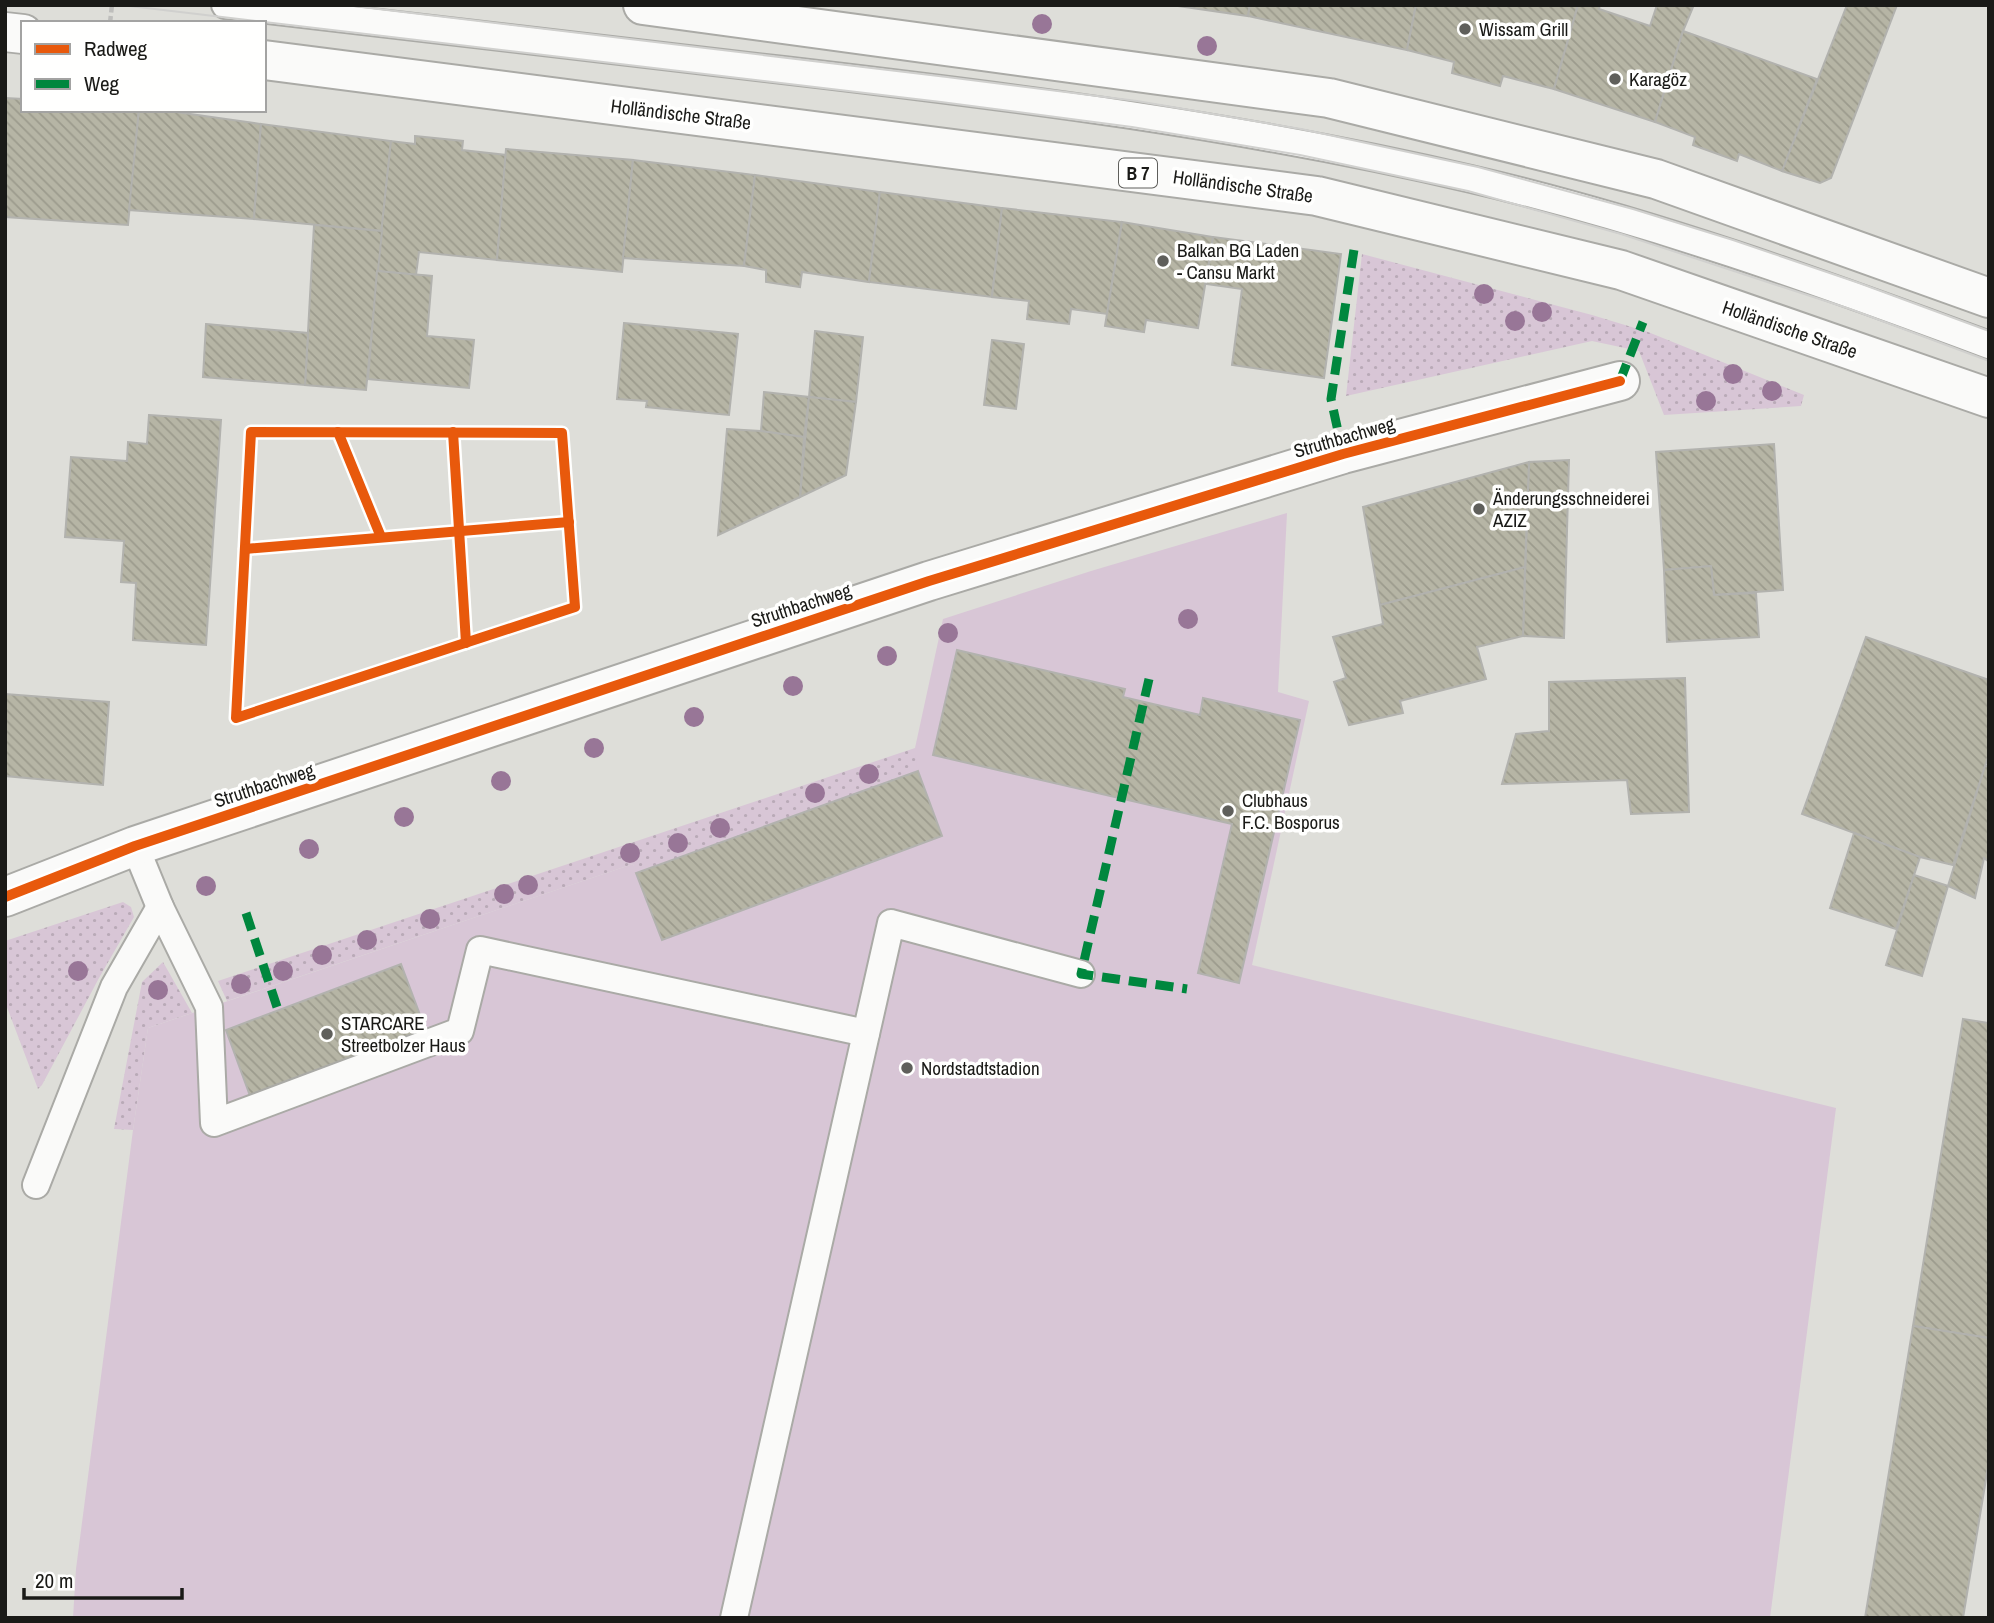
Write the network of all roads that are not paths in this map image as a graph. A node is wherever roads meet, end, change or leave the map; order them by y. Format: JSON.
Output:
{"nodes":[{"id":1,"x":225,"y":5,"type":"edge"},
{"id":2,"x":643,"y":5,"type":"edge"},
{"id":3,"x":266,"y":60,"type":"edge"},
{"id":4,"x":1989,"y":298,"type":"edge"},
{"id":5,"x":1989,"y":345,"type":"edge"},
{"id":6,"x":1619,"y":381,"type":"dead end"},
{"id":7,"x":1989,"y":398,"type":"edge"},
{"id":8,"x":135,"y":846,"type":"junction"},
{"id":9,"x":5,"y":897,"type":"edge"},
{"id":10,"x":160,"y":907,"type":"junction"},
{"id":11,"x":1081,"y":974,"type":"dead end"},
{"id":12,"x":866,"y":1033,"type":"junction"},
{"id":13,"x":36,"y":1185,"type":"dead end"},
{"id":14,"x":734,"y":1618,"type":"edge"}],
"edges":[{"from":1,"to":5,"type":"lane"},
{"from":2,"to":4,"type":"main road"},
{"from":3,"to":7,"type":"main road","name":"Holländische Straße","number":"B 7"},
{"from":6,"to":8,"type":"main road","name":"Struthbachweg"},
{"from":8,"to":9,"type":"main road","name":"Struthbachweg"},
{"from":8,"to":10,"type":"lane"},
{"from":10,"to":12,"type":"lane"},
{"from":10,"to":13,"type":"lane"},
{"from":11,"to":12,"type":"lane"},
{"from":12,"to":14,"type":"lane"}]}
